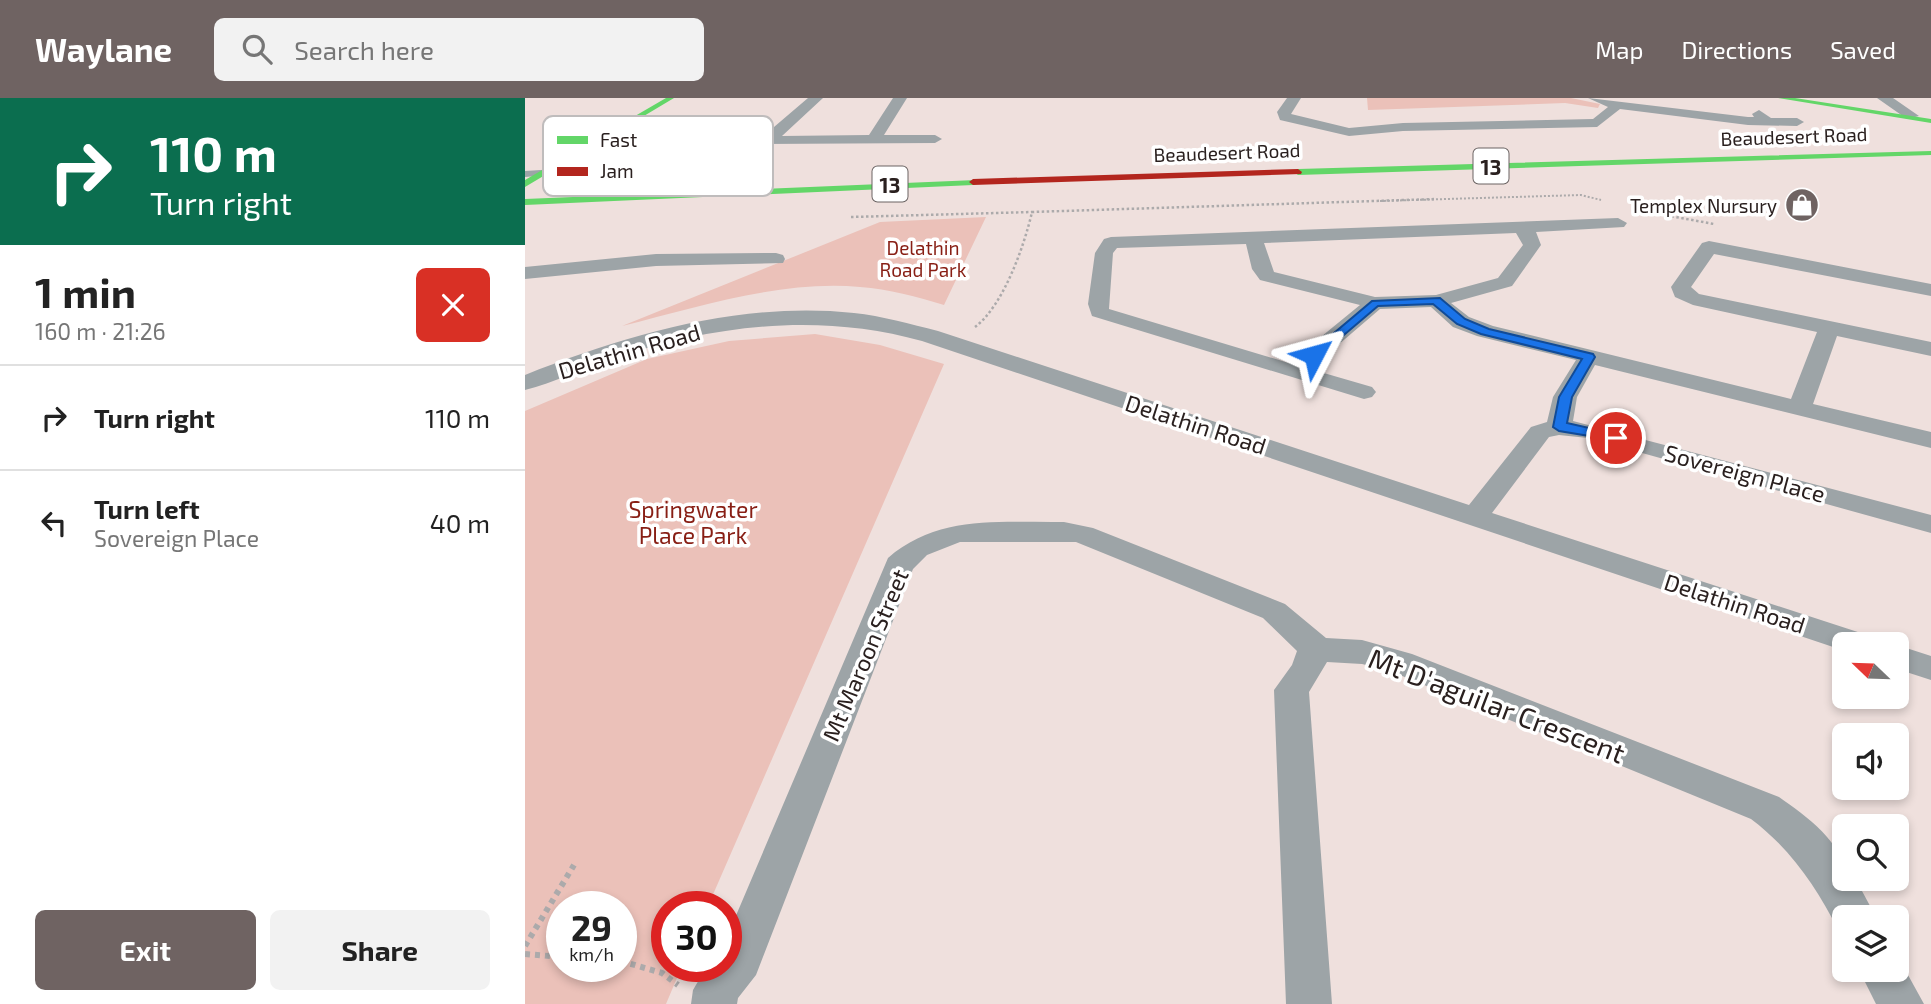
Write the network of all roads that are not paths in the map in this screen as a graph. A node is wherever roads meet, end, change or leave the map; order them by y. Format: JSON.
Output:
{"nodes":[{"id":1,"x":671,"y":98,"type":"edge"},
{"id":2,"x":817,"y":98,"type":"edge"},
{"id":3,"x":900,"y":98,"type":"edge"},
{"id":4,"x":1294,"y":98,"type":"edge"},
{"id":5,"x":1595,"y":98,"type":"edge"},
{"id":6,"x":1781,"y":98,"type":"edge"},
{"id":7,"x":1883,"y":98,"type":"edge"},
{"id":8,"x":1615,"y":105,"type":"junction"},
{"id":9,"x":1867,"y":110,"type":"junction"},
{"id":10,"x":643,"y":116,"type":"edge"},
{"id":11,"x":1912,"y":116,"type":"junction"},
{"id":12,"x":1931,"y":121,"type":"edge"},
{"id":13,"x":1797,"y":122,"type":"dead end"},
{"id":14,"x":773,"y":136,"type":"edge"},
{"id":15,"x":874,"y":139,"type":"junction"},
{"id":16,"x":935,"y":139,"type":"dead end"},
{"id":17,"x":773,"y":141,"type":"edge"},
{"id":18,"x":1931,"y":153,"type":"edge"},
{"id":19,"x":1386,"y":186,"type":"dead end"},
{"id":20,"x":773,"y":189,"type":"edge"},
{"id":21,"x":543,"y":194,"type":"edge"},
{"id":22,"x":618,"y":196,"type":"edge"},
{"id":23,"x":525,"y":201,"type":"edge"},
{"id":24,"x":594,"y":211,"type":"junction"},
{"id":25,"x":525,"y":215,"type":"edge"},
{"id":26,"x":573,"y":217,"type":"dead end"},
{"id":27,"x":1618,"y":223,"type":"dead end"},
{"id":28,"x":1523,"y":229,"type":"junction"},
{"id":29,"x":1254,"y":238,"type":"junction"},
{"id":30,"x":776,"y":259,"type":"dead end"},
{"id":31,"x":525,"y":273,"type":"edge"},
{"id":32,"x":1931,"y":290,"type":"edge"},
{"id":33,"x":1436,"y":301,"type":"junction"},
{"id":34,"x":1375,"y":303,"type":"junction"},
{"id":35,"x":1829,"y":329,"type":"junction"},
{"id":36,"x":1931,"y":349,"type":"edge"},
{"id":37,"x":1589,"y":357,"type":"junction"},
{"id":38,"x":1293,"y":371,"type":"junction"},
{"id":39,"x":525,"y":383,"type":"edge"},
{"id":40,"x":1364,"y":392,"type":"dead end"},
{"id":41,"x":1799,"y":410,"type":"junction"},
{"id":42,"x":1559,"y":427,"type":"junction"},
{"id":43,"x":1931,"y":440,"type":"edge"},
{"id":44,"x":1474,"y":517,"type":"junction"},
{"id":45,"x":1931,"y":524,"type":"edge"},
{"id":46,"x":1832,"y":635,"type":"edge"},
{"id":47,"x":1315,"y":647,"type":"junction"},
{"id":48,"x":1909,"y":661,"type":"edge"},
{"id":49,"x":1931,"y":668,"type":"edge"},
{"id":50,"x":1847,"y":905,"type":"edge"},
{"id":51,"x":1889,"y":982,"type":"edge"},
{"id":52,"x":700,"y":997,"type":"edge"},
{"id":53,"x":1309,"y":1004,"type":"edge"},
{"id":54,"x":1901,"y":1004,"type":"edge"}],
"edges":[{"from":1,"to":10,"type":"main road"},
{"from":2,"to":14,"type":"street"},
{"from":3,"to":15,"type":"street"},
{"from":4,"to":8,"type":"street"},
{"from":5,"to":8,"type":"street"},
{"from":6,"to":9,"type":"main road"},
{"from":7,"to":9,"type":"street"},
{"from":7,"to":11,"type":"street"},
{"from":8,"to":13,"type":"street"},
{"from":9,"to":11,"type":"main road"},
{"from":11,"to":12,"type":"main road"},
{"from":15,"to":16,"type":"street"},
{"from":15,"to":17,"type":"street"},
{"from":18,"to":20,"type":"main road","name":"Beaudesert Road","number":"13"},
{"from":19,"to":24,"type":"main road","name":"Beaudesert Road","number":"13"},
{"from":21,"to":23,"type":"main road"},
{"from":22,"to":23,"type":"main road","name":"Beaudesert Road","number":"13"},
{"from":24,"to":25,"type":"main road","name":"Beaudesert Road","number":"13"},
{"from":24,"to":26,"type":"main road"},
{"from":27,"to":28,"type":"street"},
{"from":28,"to":29,"type":"street"},
{"from":28,"to":33,"type":"street"},
{"from":29,"to":34,"type":"street"},
{"from":29,"to":38,"type":"street"},
{"from":30,"to":31,"type":"street"},
{"from":32,"to":35,"type":"street"},
{"from":33,"to":34,"type":"street"},
{"from":33,"to":37,"type":"street"},
{"from":34,"to":38,"type":"street"},
{"from":35,"to":36,"type":"street"},
{"from":35,"to":41,"type":"street"},
{"from":37,"to":41,"type":"street"},
{"from":37,"to":42,"type":"street"},
{"from":38,"to":40,"type":"street"},
{"from":39,"to":44,"type":"street","name":"Delathin Road"},
{"from":41,"to":43,"type":"street"},
{"from":42,"to":44,"type":"street"},
{"from":42,"to":45,"type":"street","name":"Sovereign Place"},
{"from":44,"to":46,"type":"street","name":"Delathin Road"},
{"from":47,"to":50,"type":"street","name":"Mt D'aguilar Crescent"},
{"from":47,"to":52,"type":"street","name":"Mt Maroon Street"},
{"from":47,"to":53,"type":"street"},
{"from":48,"to":49,"type":"street"},
{"from":51,"to":54,"type":"street"}]}
